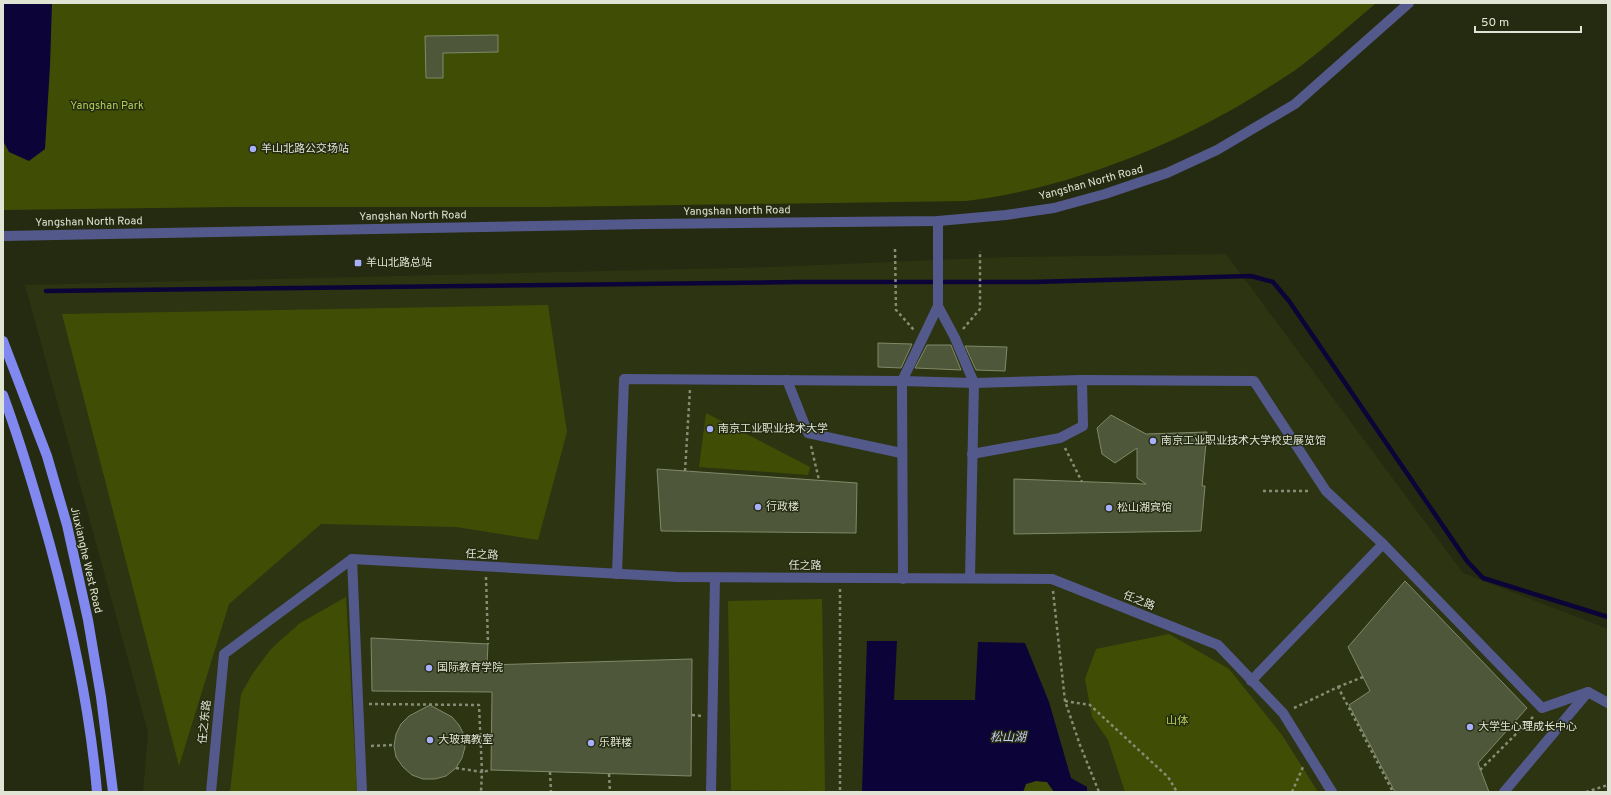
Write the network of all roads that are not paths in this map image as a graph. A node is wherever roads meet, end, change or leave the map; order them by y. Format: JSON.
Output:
{"nodes":[{"id":1,"x":1409,"y":3,"type":"edge"},
{"id":2,"x":938,"y":221,"type":"junction"},
{"id":3,"x":3,"y":236,"type":"edge"},
{"id":4,"x":938,"y":306,"type":"junction"},
{"id":5,"x":3,"y":341,"type":"edge"},
{"id":6,"x":787,"y":380,"type":"junction"},
{"id":7,"x":1082,"y":380,"type":"junction"},
{"id":8,"x":902,"y":381,"type":"junction"},
{"id":9,"x":974,"y":382,"type":"junction"},
{"id":10,"x":3,"y":395,"type":"edge"},
{"id":11,"x":902,"y":453,"type":"junction"},
{"id":12,"x":972,"y":454,"type":"junction"},
{"id":13,"x":1383,"y":544,"type":"junction"},
{"id":14,"x":352,"y":559,"type":"junction"},
{"id":15,"x":617,"y":574,"type":"junction"},
{"id":16,"x":715,"y":578,"type":"junction"},
{"id":17,"x":970,"y":578,"type":"junction"},
{"id":18,"x":902,"y":579,"type":"junction"},
{"id":19,"x":1251,"y":681,"type":"junction"},
{"id":20,"x":1588,"y":692,"type":"junction"},
{"id":21,"x":1608,"y":703,"type":"edge"},
{"id":22,"x":97,"y":792,"type":"edge"},
{"id":23,"x":113,"y":792,"type":"edge"},
{"id":24,"x":211,"y":792,"type":"edge"},
{"id":25,"x":362,"y":792,"type":"edge"},
{"id":26,"x":711,"y":792,"type":"edge"},
{"id":27,"x":1332,"y":792,"type":"edge"},
{"id":28,"x":1504,"y":792,"type":"edge"}],
"edges":[{"from":1,"to":2,"type":"street","name":"Yangshan North Road"},
{"from":2,"to":3,"type":"street","name":"Yangshan North Road"},
{"from":2,"to":4,"type":"street"},
{"from":4,"to":8,"type":"street"},
{"from":4,"to":9,"type":"street"},
{"from":5,"to":23,"type":"main road","name":"Jiuxianghe West Road"},
{"from":6,"to":8,"type":"street"},
{"from":6,"to":11,"type":"street"},
{"from":6,"to":15,"type":"street"},
{"from":7,"to":9,"type":"street"},
{"from":7,"to":12,"type":"street"},
{"from":7,"to":13,"type":"street"},
{"from":8,"to":9,"type":"street"},
{"from":8,"to":11,"type":"street"},
{"from":9,"to":12,"type":"street"},
{"from":10,"to":22,"type":"main road"},
{"from":11,"to":18,"type":"street"},
{"from":12,"to":17,"type":"street"},
{"from":13,"to":19,"type":"street"},
{"from":13,"to":20,"type":"street"},
{"from":14,"to":15,"type":"street","name":"任之路"},
{"from":14,"to":24,"type":"street","name":"任之东路"},
{"from":14,"to":25,"type":"street"},
{"from":15,"to":16,"type":"street","name":"任之路"},
{"from":16,"to":18,"type":"street","name":"任之路"},
{"from":16,"to":26,"type":"street"},
{"from":17,"to":18,"type":"street","name":"任之路"},
{"from":17,"to":19,"type":"street","name":"任之路"},
{"from":19,"to":27,"type":"street","name":"任之路"},
{"from":20,"to":21,"type":"street"},
{"from":20,"to":28,"type":"street"}]}
